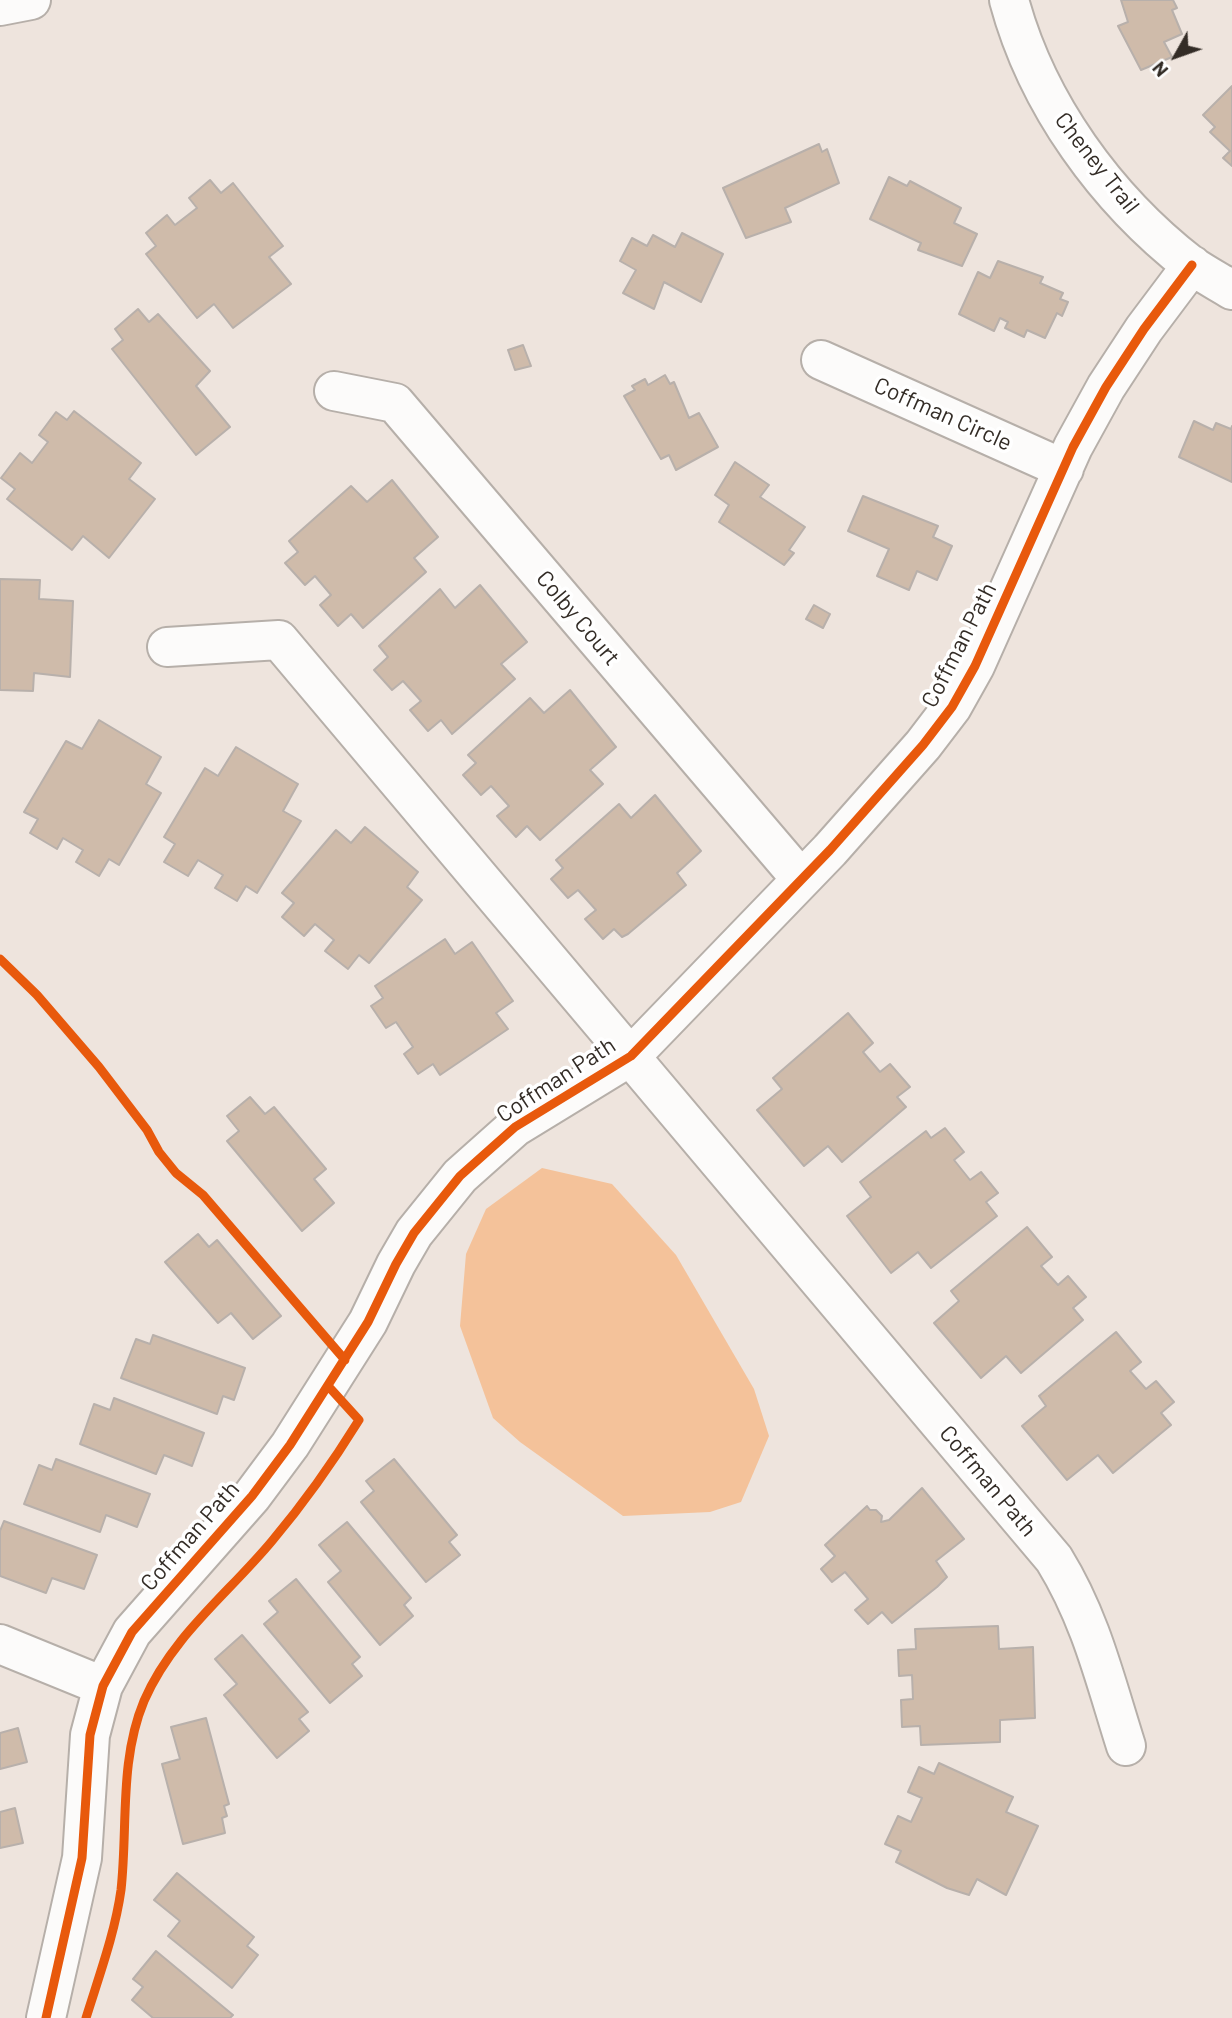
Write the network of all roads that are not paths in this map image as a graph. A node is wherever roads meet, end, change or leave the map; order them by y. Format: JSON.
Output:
{"nodes":[{"id":1,"x":31,"y":0,"type":"edge"},
{"id":2,"x":1009,"y":0,"type":"edge"},
{"id":3,"x":0,"y":6,"type":"edge"},
{"id":4,"x":1192,"y":265,"type":"junction"},
{"id":5,"x":1232,"y":290,"type":"edge"},
{"id":6,"x":821,"y":360,"type":"dead end"},
{"id":7,"x":334,"y":391,"type":"dead end"},
{"id":8,"x":1064,"y":469,"type":"junction"},
{"id":9,"x":167,"y":647,"type":"dead end"},
{"id":10,"x":801,"y":879,"type":"junction"},
{"id":11,"x":631,"y":1056,"type":"junction"},
{"id":12,"x":0,"y":1644,"type":"edge"},
{"id":13,"x":103,"y":1686,"type":"junction"},
{"id":14,"x":1126,"y":1746,"type":"dead end"},
{"id":15,"x":46,"y":2018,"type":"edge"}],
"edges":[{"from":1,"to":3,"type":"street"},
{"from":2,"to":4,"type":"street","name":"Cheney Trail"},
{"from":4,"to":5,"type":"street","name":"Cheney Trail"},
{"from":4,"to":8,"type":"street","name":"Coffman Path"},
{"from":6,"to":8,"type":"street","name":"Coffman Circle"},
{"from":7,"to":10,"type":"street","name":"Colby Court"},
{"from":8,"to":10,"type":"street","name":"Coffman Path"},
{"from":9,"to":11,"type":"street","name":"Coffman Path"},
{"from":10,"to":11,"type":"street","name":"Coffman Path"},
{"from":11,"to":13,"type":"street","name":"Coffman Path"},
{"from":11,"to":14,"type":"street","name":"Coffman Path"},
{"from":12,"to":13,"type":"street"},
{"from":13,"to":15,"type":"street","name":"Coffman Path"}]}
